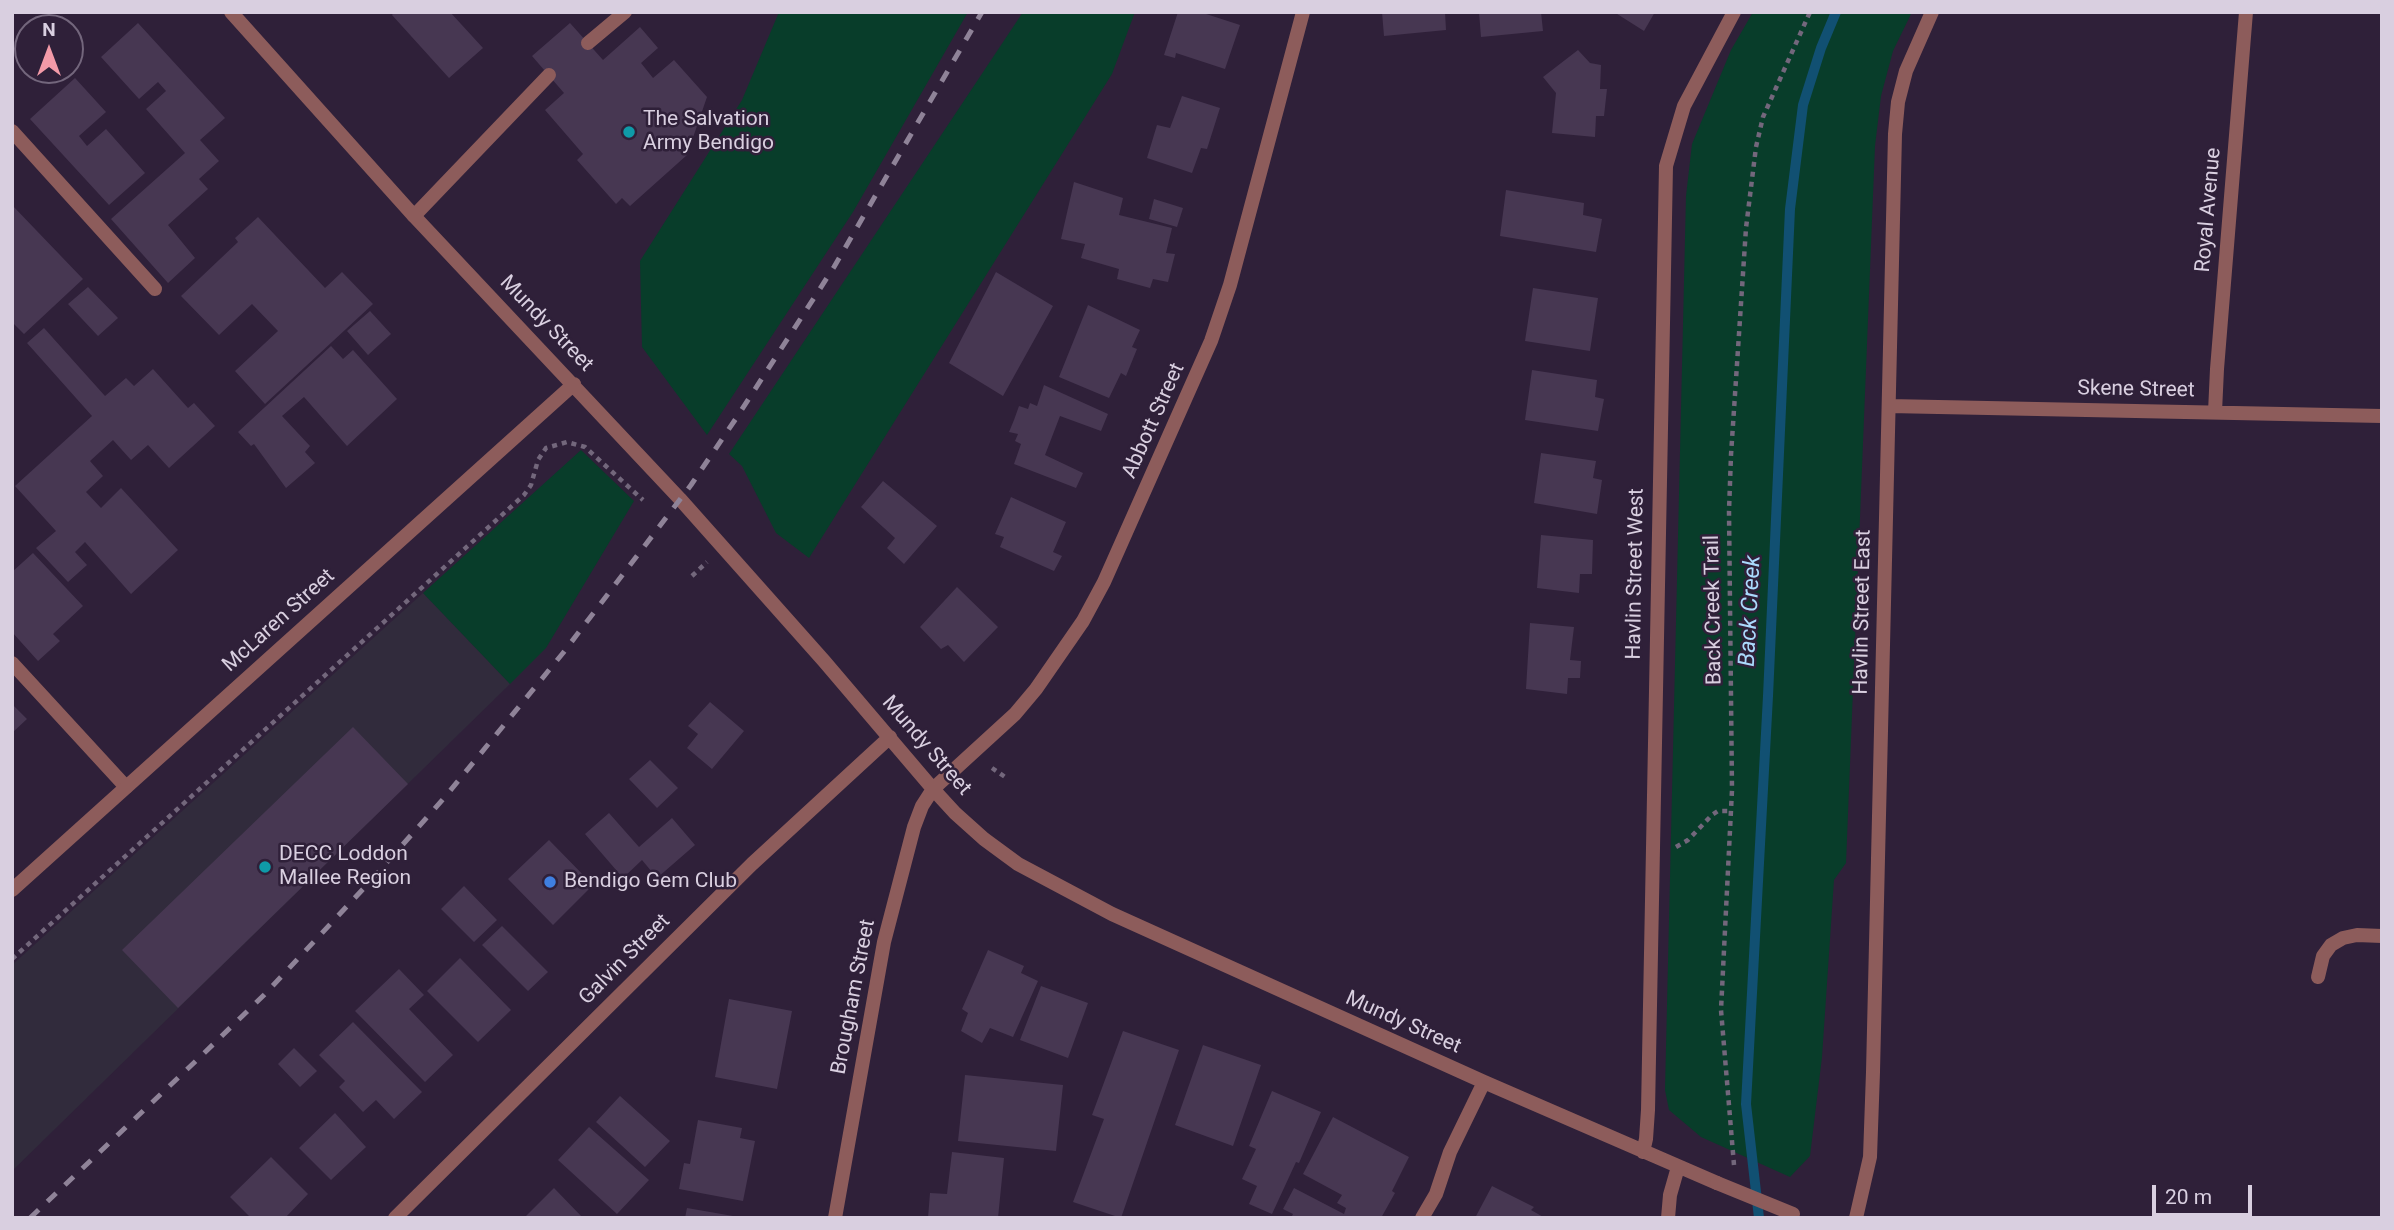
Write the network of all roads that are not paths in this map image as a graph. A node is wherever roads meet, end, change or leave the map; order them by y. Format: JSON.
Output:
{"nodes":[{"id":1,"x":231,"y":12,"type":"edge"},
{"id":2,"x":625,"y":12,"type":"edge"},
{"id":3,"x":1303,"y":12,"type":"edge"},
{"id":4,"x":1734,"y":12,"type":"edge"},
{"id":5,"x":1932,"y":12,"type":"edge"},
{"id":6,"x":2246,"y":12,"type":"edge"},
{"id":7,"x":588,"y":43,"type":"dead end"},
{"id":8,"x":549,"y":75,"type":"dead end"},
{"id":9,"x":12,"y":131,"type":"edge"},
{"id":10,"x":414,"y":216,"type":"junction"},
{"id":11,"x":155,"y":289,"type":"dead end"},
{"id":12,"x":574,"y":384,"type":"junction"},
{"id":13,"x":1889,"y":406,"type":"junction"},
{"id":14,"x":2215,"y":412,"type":"junction"},
{"id":15,"x":2382,"y":416,"type":"edge"},
{"id":16,"x":12,"y":663,"type":"edge"},
{"id":17,"x":890,"y":737,"type":"junction"},
{"id":18,"x":126,"y":787,"type":"junction"},
{"id":19,"x":933,"y":789,"type":"junction"},
{"id":20,"x":12,"y":890,"type":"edge"},
{"id":21,"x":2382,"y":936,"type":"edge"},
{"id":22,"x":2318,"y":977,"type":"dead end"},
{"id":23,"x":1483,"y":1082,"type":"junction"},
{"id":24,"x":1643,"y":1152,"type":"junction"},
{"id":25,"x":1678,"y":1167,"type":"junction"},
{"id":26,"x":1797,"y":1216,"type":"edge"},
{"id":27,"x":395,"y":1218,"type":"edge"},
{"id":28,"x":835,"y":1218,"type":"edge"},
{"id":29,"x":1422,"y":1218,"type":"edge"},
{"id":30,"x":1668,"y":1218,"type":"edge"},
{"id":31,"x":1856,"y":1218,"type":"edge"}],
"edges":[{"from":1,"to":10,"type":"street","name":"Mundy Street"},
{"from":2,"to":7,"type":"street"},
{"from":3,"to":19,"type":"street","name":"Abbott Street"},
{"from":4,"to":24,"type":"street","name":"Havlin Street West"},
{"from":5,"to":13,"type":"street","name":"Havlin Street East"},
{"from":6,"to":14,"type":"street","name":"Royal Avenue"},
{"from":8,"to":10,"type":"street"},
{"from":9,"to":11,"type":"street"},
{"from":10,"to":12,"type":"street","name":"Mundy Street"},
{"from":12,"to":17,"type":"street","name":"Mundy Street"},
{"from":12,"to":18,"type":"street","name":"McLaren Street"},
{"from":13,"to":14,"type":"street","name":"Skene Street"},
{"from":13,"to":31,"type":"street","name":"Havlin Street East"},
{"from":14,"to":15,"type":"street","name":"Skene Street"},
{"from":16,"to":18,"type":"street"},
{"from":17,"to":19,"type":"street","name":"Mundy Street"},
{"from":17,"to":27,"type":"street","name":"Galvin Street"},
{"from":18,"to":20,"type":"street","name":"McLaren Street"},
{"from":19,"to":23,"type":"street","name":"Mundy Street"},
{"from":19,"to":28,"type":"street","name":"Brougham Street"},
{"from":21,"to":22,"type":"street"},
{"from":23,"to":24,"type":"street","name":"Mundy Street"},
{"from":23,"to":29,"type":"street"},
{"from":24,"to":25,"type":"street","name":"Mundy Street"},
{"from":25,"to":26,"type":"street","name":"Mundy Street","bridge":true},
{"from":25,"to":30,"type":"street"}]}
